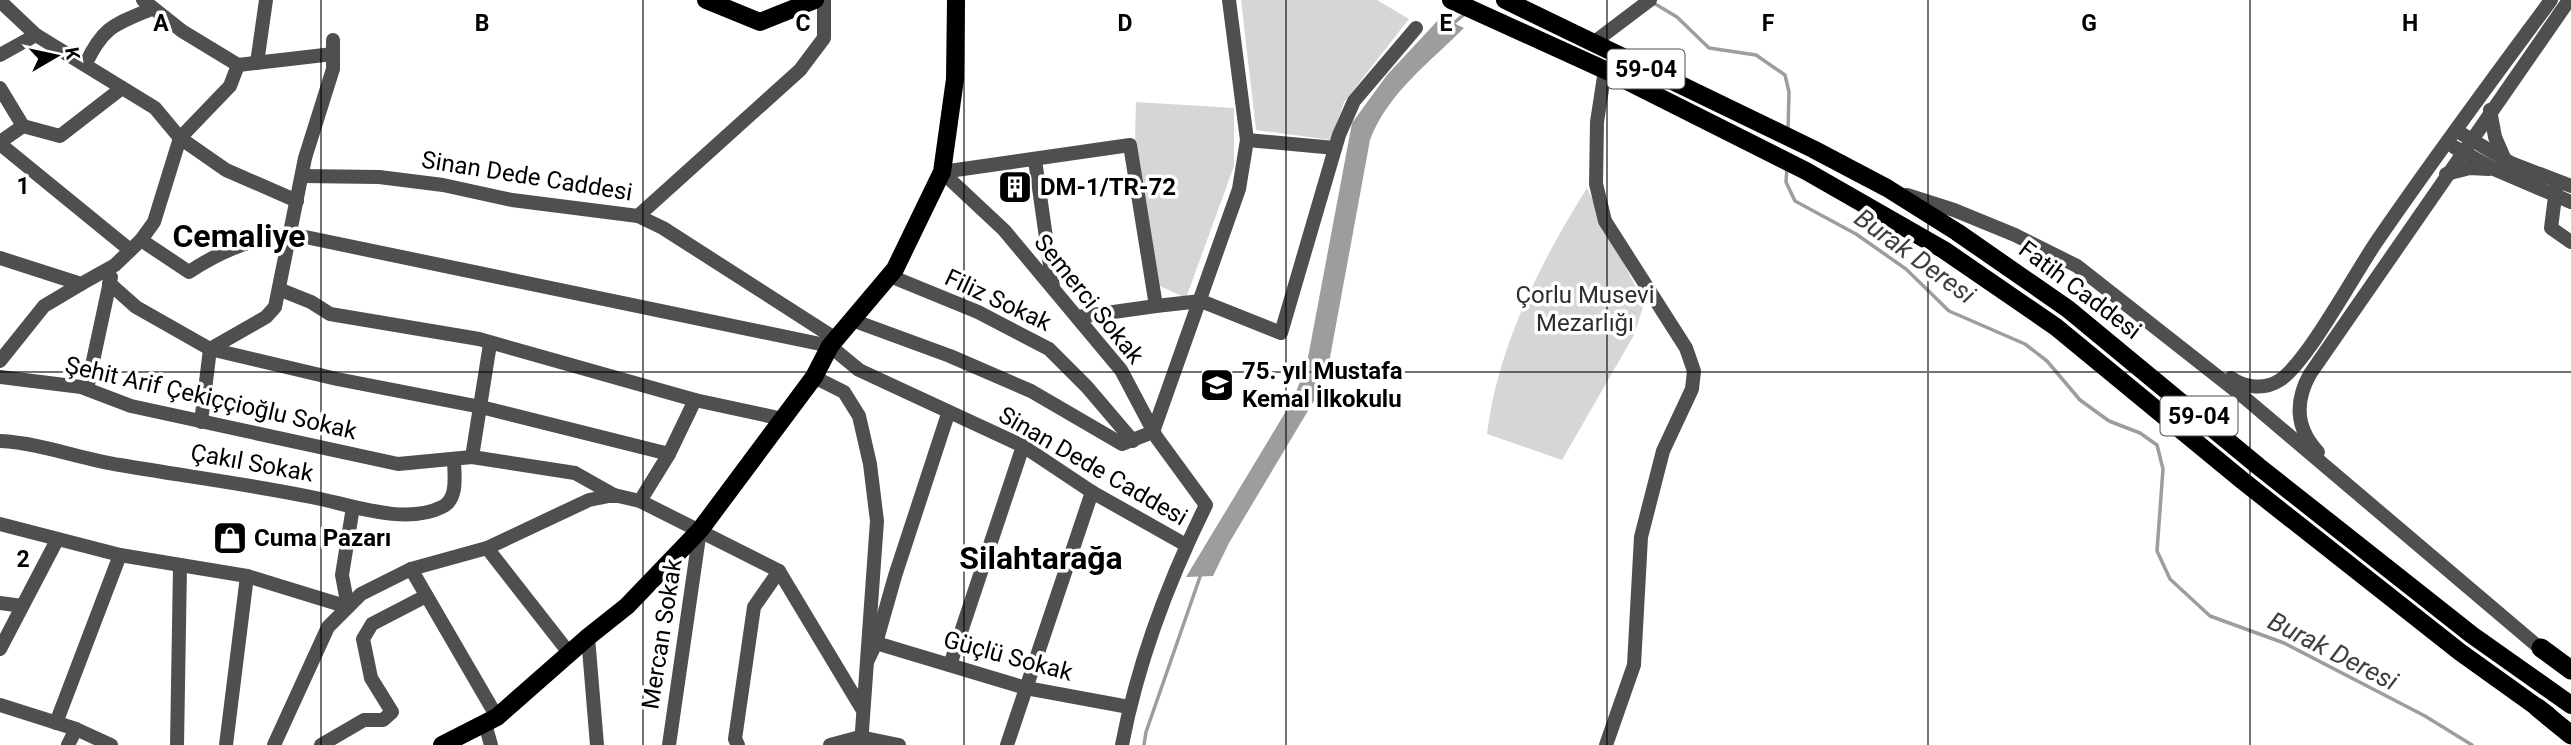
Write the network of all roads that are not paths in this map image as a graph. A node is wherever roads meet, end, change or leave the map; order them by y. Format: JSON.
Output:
{"nodes":[{"id":1,"x":266,"y":0,"type":"edge"},
{"id":2,"x":706,"y":0,"type":"edge"},
{"id":3,"x":815,"y":0,"type":"edge"},
{"id":4,"x":824,"y":0,"type":"edge"},
{"id":5,"x":956,"y":0,"type":"edge"},
{"id":6,"x":1229,"y":0,"type":"edge"},
{"id":7,"x":1451,"y":0,"type":"edge"},
{"id":8,"x":1505,"y":0,"type":"edge"},
{"id":9,"x":2551,"y":0,"type":"edge"},
{"id":10,"x":2569,"y":0,"type":"edge"},
{"id":11,"x":0,"y":1,"type":"edge"},
{"id":12,"x":1645,"y":3,"type":"edge"},
{"id":13,"x":147,"y":5,"type":"edge"},
{"id":14,"x":1416,"y":28,"type":"dead end"},
{"id":15,"x":36,"y":34,"type":"junction"},
{"id":16,"x":1593,"y":43,"type":"junction"},
{"id":17,"x":0,"y":54,"type":"edge"},
{"id":18,"x":86,"y":63,"type":"junction"},
{"id":19,"x":257,"y":63,"type":"junction"},
{"id":20,"x":239,"y":65,"type":"junction"},
{"id":21,"x":1605,"y":71,"type":"junction"},
{"id":22,"x":0,"y":88,"type":"edge"},
{"id":23,"x":122,"y":88,"type":"junction"},
{"id":24,"x":2490,"y":110,"type":"junction"},
{"id":25,"x":23,"y":125,"type":"junction"},
{"id":26,"x":2456,"y":129,"type":"junction"},
{"id":27,"x":180,"y":138,"type":"junction"},
{"id":28,"x":1247,"y":140,"type":"junction"},
{"id":29,"x":0,"y":143,"type":"edge"},
{"id":30,"x":2447,"y":143,"type":"junction"},
{"id":31,"x":2466,"y":145,"type":"junction"},
{"id":32,"x":1335,"y":148,"type":"junction"},
{"id":33,"x":1035,"y":160,"type":"junction"},
{"id":34,"x":2500,"y":165,"type":"junction"},
{"id":35,"x":942,"y":172,"type":"junction"},
{"id":36,"x":2446,"y":174,"type":"junction"},
{"id":37,"x":302,"y":176,"type":"junction"},
{"id":38,"x":2561,"y":187,"type":"edge"},
{"id":39,"x":1887,"y":188,"type":"junction"},
{"id":40,"x":297,"y":201,"type":"junction"},
{"id":41,"x":2571,"y":202,"type":"edge"},
{"id":42,"x":638,"y":216,"type":"junction"},
{"id":43,"x":291,"y":234,"type":"junction"},
{"id":44,"x":2379,"y":238,"type":"junction"},
{"id":45,"x":2571,"y":242,"type":"edge"},
{"id":46,"x":135,"y":245,"type":"junction"},
{"id":47,"x":2394,"y":249,"type":"junction"},
{"id":48,"x":0,"y":258,"type":"edge"},
{"id":49,"x":115,"y":265,"type":"junction"},
{"id":50,"x":890,"y":276,"type":"junction"},
{"id":51,"x":110,"y":283,"type":"junction"},
{"id":52,"x":80,"y":284,"type":"junction"},
{"id":53,"x":1054,"y":289,"type":"junction"},
{"id":54,"x":281,"y":290,"type":"junction"},
{"id":55,"x":1201,"y":301,"type":"junction"},
{"id":56,"x":1156,"y":306,"type":"junction"},
{"id":57,"x":1078,"y":317,"type":"junction"},
{"id":58,"x":852,"y":320,"type":"junction"},
{"id":59,"x":833,"y":342,"type":"junction"},
{"id":60,"x":490,"y":344,"type":"junction"},
{"id":61,"x":210,"y":349,"type":"junction"},
{"id":62,"x":2196,"y":359,"type":"junction"},
{"id":63,"x":0,"y":360,"type":"edge"},
{"id":64,"x":0,"y":377,"type":"edge"},
{"id":65,"x":814,"y":377,"type":"junction"},
{"id":66,"x":87,"y":389,"type":"junction"},
{"id":67,"x":695,"y":400,"type":"junction"},
{"id":68,"x":481,"y":407,"type":"junction"},
{"id":69,"x":948,"y":414,"type":"junction"},
{"id":70,"x":783,"y":419,"type":"junction"},
{"id":71,"x":201,"y":422,"type":"junction"},
{"id":72,"x":1153,"y":432,"type":"junction"},
{"id":73,"x":0,"y":441,"type":"edge"},
{"id":74,"x":1133,"y":441,"type":"junction"},
{"id":75,"x":1023,"y":446,"type":"junction"},
{"id":76,"x":669,"y":454,"type":"junction"},
{"id":77,"x":472,"y":457,"type":"junction"},
{"id":78,"x":454,"y":459,"type":"junction"},
{"id":79,"x":2354,"y":491,"type":"junction"},
{"id":80,"x":1092,"y":492,"type":"junction"},
{"id":81,"x":614,"y":495,"type":"junction"},
{"id":82,"x":640,"y":500,"type":"junction"},
{"id":83,"x":353,"y":507,"type":"junction"},
{"id":84,"x":0,"y":524,"type":"edge"},
{"id":85,"x":700,"y":530,"type":"junction"},
{"id":86,"x":57,"y":540,"type":"junction"},
{"id":87,"x":1186,"y":545,"type":"junction"},
{"id":88,"x":487,"y":548,"type":"junction"},
{"id":89,"x":120,"y":555,"type":"junction"},
{"id":90,"x":180,"y":567,"type":"junction"},
{"id":91,"x":411,"y":569,"type":"junction"},
{"id":92,"x":779,"y":571,"type":"junction"},
{"id":93,"x":247,"y":576,"type":"junction"},
{"id":94,"x":426,"y":596,"type":"junction"},
{"id":95,"x":0,"y":603,"type":"edge"},
{"id":96,"x":22,"y":606,"type":"junction"},
{"id":97,"x":348,"y":607,"type":"junction"},
{"id":98,"x":588,"y":637,"type":"junction"},
{"id":99,"x":876,"y":643,"type":"junction"},
{"id":100,"x":2541,"y":648,"type":"junction"},
{"id":101,"x":0,"y":649,"type":"edge"},
{"id":102,"x":570,"y":654,"type":"junction"},
{"id":103,"x":950,"y":665,"type":"junction"},
{"id":104,"x":864,"y":668,"type":"junction"},
{"id":105,"x":2571,"y":670,"type":"edge"},
{"id":106,"x":2571,"y":678,"type":"edge"},
{"id":107,"x":1026,"y":688,"type":"junction"},
{"id":108,"x":0,"y":705,"type":"edge"},
{"id":109,"x":2571,"y":705,"type":"edge"},
{"id":110,"x":1129,"y":708,"type":"junction"},
{"id":111,"x":2538,"y":708,"type":"joint"},
{"id":112,"x":862,"y":709,"type":"junction"},
{"id":113,"x":491,"y":720,"type":"junction"},
{"id":114,"x":57,"y":723,"type":"junction"},
{"id":115,"x":76,"y":729,"type":"junction"},
{"id":116,"x":2571,"y":733,"type":"edge"},
{"id":117,"x":861,"y":741,"type":"edge"},
{"id":118,"x":68,"y":745,"type":"edge"},
{"id":119,"x":111,"y":745,"type":"edge"},
{"id":120,"x":177,"y":745,"type":"edge"},
{"id":121,"x":226,"y":745,"type":"edge"},
{"id":122,"x":274,"y":745,"type":"edge"},
{"id":123,"x":321,"y":745,"type":"edge"},
{"id":124,"x":442,"y":745,"type":"edge"},
{"id":125,"x":491,"y":745,"type":"edge"},
{"id":126,"x":597,"y":745,"type":"edge"},
{"id":127,"x":669,"y":745,"type":"edge"},
{"id":128,"x":738,"y":745,"type":"edge"},
{"id":129,"x":830,"y":745,"type":"edge"},
{"id":130,"x":899,"y":745,"type":"edge"},
{"id":131,"x":1007,"y":745,"type":"edge"},
{"id":132,"x":1122,"y":745,"type":"edge"},
{"id":133,"x":1606,"y":745,"type":"edge"}],
"edges":[{"from":1,"to":19,"type":"street"},
{"from":2,"to":3,"type":"main road"},
{"from":4,"to":42,"type":"street"},
{"from":5,"to":35,"type":"main road"},
{"from":6,"to":28,"type":"street"},
{"from":7,"to":21,"type":"main road","number":"59-04"},
{"from":8,"to":16,"type":"main road","name":"Fatih Caddesi","number":"59-04"},
{"from":9,"to":26,"type":"street"},
{"from":10,"to":24,"type":"street"},
{"from":11,"to":15,"type":"street"},
{"from":12,"to":16,"type":"street"},
{"from":13,"to":18,"type":"street"},
{"from":13,"to":20,"type":"street"},
{"from":14,"to":32,"type":"street"},
{"from":15,"to":17,"type":"street"},
{"from":15,"to":18,"type":"street"},
{"from":16,"to":39,"type":"main road","name":"Fatih Caddesi","number":"59-04"},
{"from":18,"to":23,"type":"street"},
{"from":19,"to":20,"type":"street"},
{"from":19,"to":37,"type":"street"},
{"from":20,"to":27,"type":"street"},
{"from":21,"to":111,"type":"main road","name":"Fatih Caddesi","number":"59-04"},
{"from":21,"to":133,"type":"street"},
{"from":22,"to":25,"type":"street"},
{"from":23,"to":25,"type":"street"},
{"from":23,"to":27,"type":"street"},
{"from":24,"to":31,"type":"street"},
{"from":24,"to":34,"type":"street"},
{"from":25,"to":29,"type":"street"},
{"from":26,"to":30,"type":"street"},
{"from":26,"to":31,"type":"street"},
{"from":27,"to":40,"type":"street"},
{"from":27,"to":46,"type":"street"},
{"from":28,"to":32,"type":"street"},
{"from":28,"to":55,"type":"street"},
{"from":29,"to":46,"type":"street"},
{"from":30,"to":31,"type":"street"},
{"from":30,"to":44,"type":"street"},
{"from":31,"to":34,"type":"street"},
{"from":31,"to":36,"type":"street"},
{"from":32,"to":55,"type":"street"},
{"from":33,"to":35,"type":"street"},
{"from":33,"to":53,"type":"street"},
{"from":33,"to":56,"type":"street"},
{"from":34,"to":36,"type":"street"},
{"from":34,"to":38,"type":"street"},
{"from":35,"to":50,"type":"main road"},
{"from":35,"to":53,"type":"street","name":"Semerci Sokak"},
{"from":36,"to":47,"type":"street"},
{"from":37,"to":40,"type":"street"},
{"from":37,"to":42,"type":"street","name":"Sinan Dede Caddesi"},
{"from":38,"to":41,"type":"street"},
{"from":38,"to":45,"type":"street"},
{"from":39,"to":62,"type":"street"},
{"from":39,"to":109,"type":"main road","name":"Fatih Caddesi","number":"59-04"},
{"from":40,"to":43,"type":"street"},
{"from":42,"to":59,"type":"street","name":"Sinan Dede Caddesi"},
{"from":43,"to":46,"type":"street"},
{"from":43,"to":54,"type":"street"},
{"from":43,"to":59,"type":"street"},
{"from":44,"to":47,"type":"street"},
{"from":44,"to":62,"type":"street"},
{"from":46,"to":49,"type":"street"},
{"from":47,"to":79,"type":"street"},
{"from":48,"to":52,"type":"street"},
{"from":49,"to":51,"type":"street"},
{"from":49,"to":52,"type":"street"},
{"from":50,"to":58,"type":"main road"},
{"from":50,"to":74,"type":"street","name":"Filiz Sokak"},
{"from":51,"to":61,"type":"street"},
{"from":51,"to":66,"type":"street"},
{"from":52,"to":63,"type":"street"},
{"from":53,"to":57,"type":"street","name":"Semerci Sokak"},
{"from":54,"to":60,"type":"street"},
{"from":54,"to":61,"type":"street"},
{"from":55,"to":56,"type":"street"},
{"from":55,"to":72,"type":"street"},
{"from":56,"to":57,"type":"street"},
{"from":57,"to":72,"type":"street","name":"Semerci Sokak"},
{"from":58,"to":59,"type":"main road"},
{"from":58,"to":74,"type":"street"},
{"from":59,"to":65,"type":"main road"},
{"from":59,"to":69,"type":"street","name":"Sinan Dede Caddesi"},
{"from":60,"to":67,"type":"street"},
{"from":60,"to":68,"type":"street"},
{"from":61,"to":68,"type":"street"},
{"from":61,"to":71,"type":"street"},
{"from":62,"to":79,"type":"street"},
{"from":64,"to":66,"type":"street","name":"Şehit Arif Çekiççioğlu Sokak"},
{"from":65,"to":70,"type":"main road"},
{"from":65,"to":104,"type":"street"},
{"from":66,"to":71,"type":"street","name":"Şehit Arif Çekiççioğlu Sokak"},
{"from":67,"to":70,"type":"street"},
{"from":67,"to":76,"type":"street"},
{"from":68,"to":76,"type":"street"},
{"from":68,"to":77,"type":"street"},
{"from":69,"to":75,"type":"street","name":"Sinan Dede Caddesi"},
{"from":69,"to":99,"type":"street"},
{"from":70,"to":85,"type":"main road"},
{"from":71,"to":78,"type":"street","name":"Şehit Arif Çekiççioğlu Sokak"},
{"from":72,"to":74,"type":"street"},
{"from":72,"to":87,"type":"street","name":"Semerci Sokak"},
{"from":73,"to":83,"type":"street","name":"Çakıl Sokak"},
{"from":75,"to":80,"type":"street","name":"Sinan Dede Caddesi"},
{"from":75,"to":103,"type":"street"},
{"from":76,"to":82,"type":"street"},
{"from":77,"to":78,"type":"street","name":"Şehit Arif Çekiççioğlu Sokak"},
{"from":77,"to":81,"type":"street","name":"Şehit Arif Çekiççioğlu Sokak"},
{"from":78,"to":83,"type":"street","name":"Çakıl Sokak"},
{"from":79,"to":100,"type":"street"},
{"from":80,"to":87,"type":"street","name":"Sinan Dede Caddesi"},
{"from":80,"to":107,"type":"street"},
{"from":81,"to":82,"type":"street"},
{"from":81,"to":88,"type":"street"},
{"from":82,"to":85,"type":"street"},
{"from":83,"to":97,"type":"street"},
{"from":84,"to":86,"type":"street"},
{"from":85,"to":92,"type":"street"},
{"from":85,"to":98,"type":"main road"},
{"from":85,"to":127,"type":"street","name":"Mercan Sokak"},
{"from":86,"to":89,"type":"street"},
{"from":86,"to":96,"type":"street"},
{"from":87,"to":110,"type":"street"},
{"from":88,"to":91,"type":"street"},
{"from":88,"to":102,"type":"street"},
{"from":89,"to":90,"type":"street"},
{"from":89,"to":114,"type":"street"},
{"from":90,"to":93,"type":"street"},
{"from":90,"to":120,"type":"street"},
{"from":91,"to":94,"type":"street"},
{"from":91,"to":97,"type":"street"},
{"from":92,"to":112,"type":"street"},
{"from":92,"to":128,"type":"street"},
{"from":93,"to":97,"type":"street"},
{"from":93,"to":121,"type":"street"},
{"from":94,"to":113,"type":"street"},
{"from":94,"to":123,"type":"street"},
{"from":95,"to":96,"type":"street"},
{"from":96,"to":101,"type":"street"},
{"from":97,"to":122,"type":"street"},
{"from":98,"to":102,"type":"main road"},
{"from":98,"to":126,"type":"street"},
{"from":99,"to":103,"type":"street","name":"Güçlü Sokak"},
{"from":99,"to":104,"type":"street"},
{"from":100,"to":105,"type":"highway"},
{"from":100,"to":106,"type":"street"},
{"from":102,"to":113,"type":"main road"},
{"from":103,"to":107,"type":"street","name":"Güçlü Sokak"},
{"from":104,"to":112,"type":"street"},
{"from":107,"to":110,"type":"street","name":"Güçlü Sokak"},
{"from":107,"to":131,"type":"street"},
{"from":108,"to":114,"type":"street"},
{"from":110,"to":132,"type":"street"},
{"from":111,"to":116,"type":"highway"},
{"from":112,"to":117,"type":"street"},
{"from":113,"to":124,"type":"main road"},
{"from":113,"to":125,"type":"street"},
{"from":114,"to":115,"type":"street"},
{"from":115,"to":118,"type":"street"},
{"from":115,"to":119,"type":"street"},
{"from":117,"to":129,"type":"street"},
{"from":117,"to":130,"type":"street"}]}
